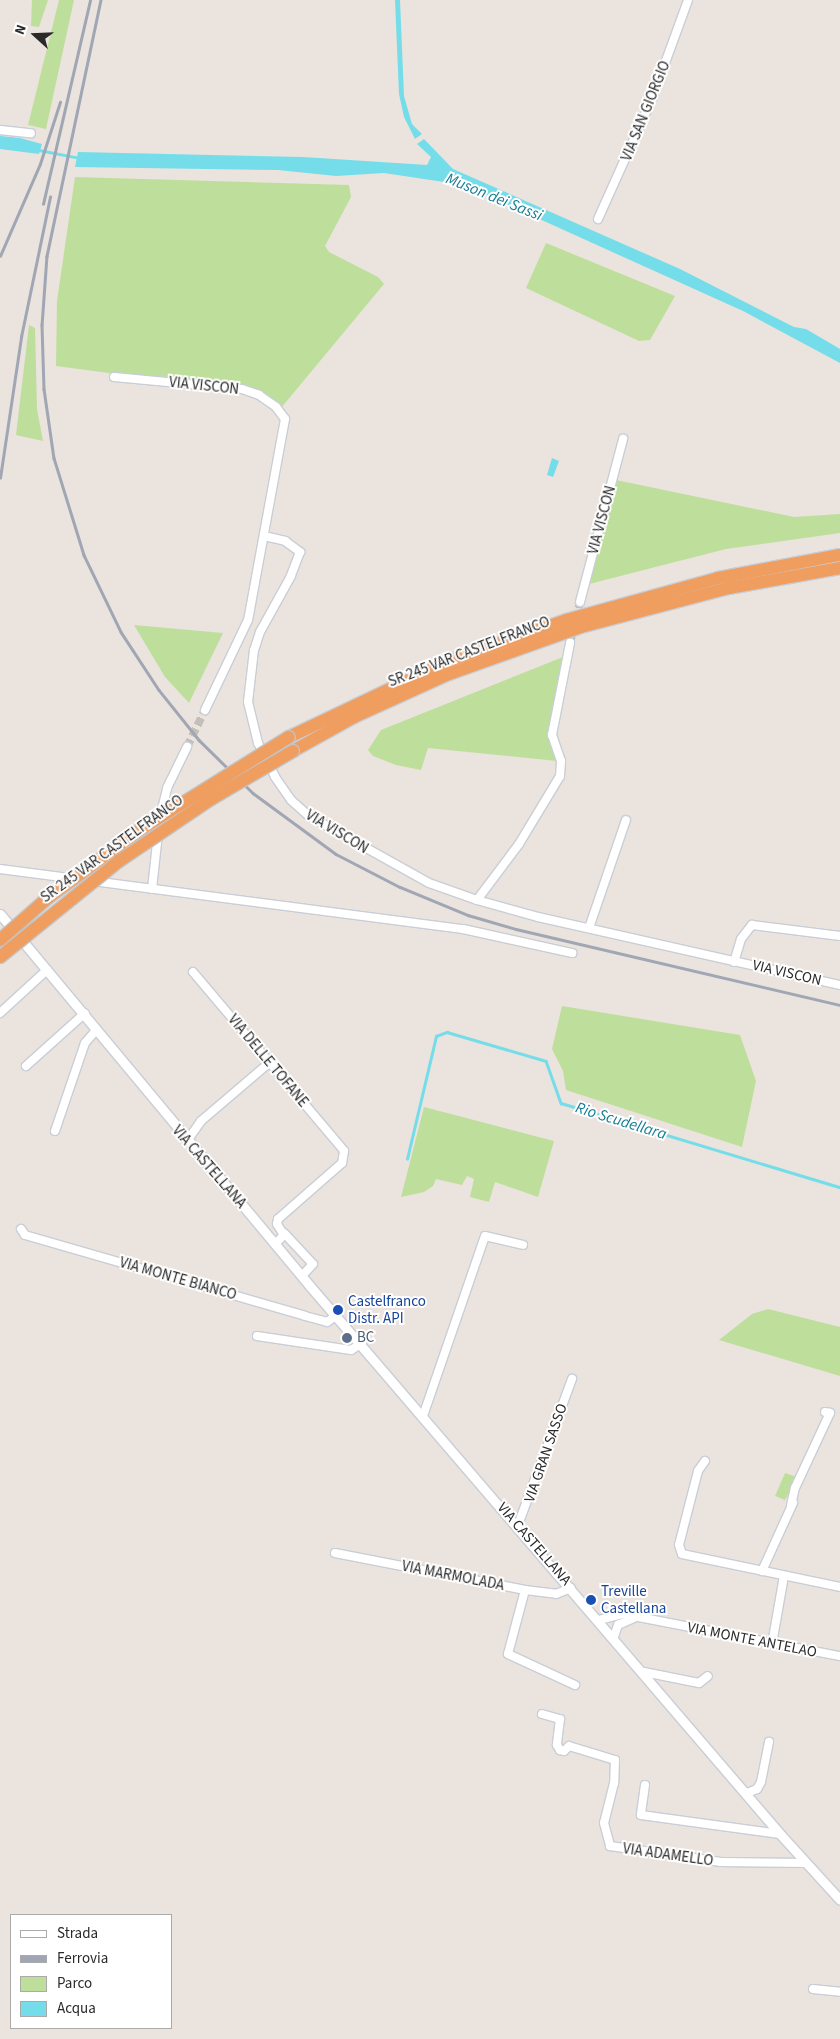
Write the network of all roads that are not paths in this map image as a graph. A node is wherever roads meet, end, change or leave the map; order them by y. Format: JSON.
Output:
{"nodes":[{"id":1,"x":688,"y":0,"type":"edge"},
{"id":2,"x":0,"y":130,"type":"edge"},
{"id":3,"x":31,"y":133,"type":"dead end"},
{"id":4,"x":598,"y":219,"type":"dead end"},
{"id":5,"x":114,"y":377,"type":"dead end"},
{"id":6,"x":624,"y":439,"type":"dead end"},
{"id":7,"x":264,"y":536,"type":"junction"},
{"id":8,"x":840,"y":555,"type":"edge"},
{"id":9,"x":840,"y":568,"type":"edge"},
{"id":10,"x":580,"y":602,"type":"tunnel mouth"},
{"id":11,"x":570,"y":643,"type":"tunnel mouth"},
{"id":12,"x":204,"y":710,"type":"tunnel mouth"},
{"id":13,"x":186,"y":747,"type":"tunnel mouth"},
{"id":14,"x":626,"y":820,"type":"dead end"},
{"id":15,"x":0,"y":869,"type":"edge"},
{"id":16,"x":152,"y":889,"type":"junction"},
{"id":17,"x":477,"y":900,"type":"junction"},
{"id":18,"x":0,"y":914,"type":"edge"},
{"id":19,"x":590,"y":928,"type":"junction"},
{"id":20,"x":840,"y":936,"type":"edge"},
{"id":21,"x":0,"y":940,"type":"edge"},
{"id":22,"x":572,"y":953,"type":"dead end"},
{"id":23,"x":0,"y":957,"type":"edge"},
{"id":24,"x":734,"y":962,"type":"junction"},
{"id":25,"x":47,"y":970,"type":"junction"},
{"id":26,"x":193,"y":972,"type":"dead end"},
{"id":27,"x":840,"y":985,"type":"edge"},
{"id":28,"x":0,"y":1013,"type":"edge"},
{"id":29,"x":85,"y":1013,"type":"junction"},
{"id":30,"x":97,"y":1029,"type":"junction"},
{"id":31,"x":269,"y":1063,"type":"junction"},
{"id":32,"x":26,"y":1066,"type":"dead end"},
{"id":33,"x":55,"y":1131,"type":"dead end"},
{"id":34,"x":187,"y":1140,"type":"junction"},
{"id":35,"x":21,"y":1229,"type":"dead end"},
{"id":36,"x":284,"y":1233,"type":"junction"},
{"id":37,"x":275,"y":1244,"type":"junction"},
{"id":38,"x":523,"y":1245,"type":"dead end"},
{"id":39,"x":302,"y":1276,"type":"junction"},
{"id":40,"x":337,"y":1315,"type":"junction"},
{"id":41,"x":257,"y":1336,"type":"dead end"},
{"id":42,"x":362,"y":1343,"type":"junction"},
{"id":43,"x":572,"y":1380,"type":"dead end"},
{"id":44,"x":825,"y":1412,"type":"dead end"},
{"id":45,"x":423,"y":1416,"type":"junction"},
{"id":46,"x":705,"y":1461,"type":"dead end"},
{"id":47,"x":518,"y":1526,"type":"junction"},
{"id":48,"x":335,"y":1553,"type":"dead end"},
{"id":49,"x":762,"y":1571,"type":"junction"},
{"id":50,"x":784,"y":1576,"type":"junction"},
{"id":51,"x":840,"y":1587,"type":"edge"},
{"id":52,"x":571,"y":1588,"type":"junction"},
{"id":53,"x":525,"y":1590,"type":"junction"},
{"id":54,"x":634,"y":1618,"type":"junction"},
{"id":55,"x":599,"y":1620,"type":"junction"},
{"id":56,"x":614,"y":1637,"type":"junction"},
{"id":57,"x":772,"y":1644,"type":"junction"},
{"id":58,"x":840,"y":1656,"type":"edge"},
{"id":59,"x":644,"y":1672,"type":"junction"},
{"id":60,"x":708,"y":1676,"type":"dead end"},
{"id":61,"x":575,"y":1685,"type":"dead end"},
{"id":62,"x":542,"y":1714,"type":"dead end"},
{"id":63,"x":769,"y":1742,"type":"dead end"},
{"id":64,"x":645,"y":1785,"type":"dead end"},
{"id":65,"x":747,"y":1793,"type":"junction"},
{"id":66,"x":780,"y":1834,"type":"junction"},
{"id":67,"x":806,"y":1863,"type":"junction"},
{"id":68,"x":840,"y":1900,"type":"edge"},
{"id":69,"x":813,"y":1989,"type":"dead end"},
{"id":70,"x":840,"y":1992,"type":"edge"}],
"edges":[{"from":1,"to":4,"type":"street","name":"VIA SAN GIORGIO"},
{"from":2,"to":3,"type":"street"},
{"from":5,"to":7,"type":"street","name":"VIA VISCON"},
{"from":6,"to":10,"type":"street","name":"VIA VISCON"},
{"from":7,"to":12,"type":"street","name":"VIA VISCON"},
{"from":7,"to":17,"type":"street","name":"VIA VISCON"},
{"from":8,"to":21,"type":"highway","name":"SR 245 VAR CASTELFRANCO","bridge":true},
{"from":9,"to":23,"type":"highway","name":"SR 245 VAR CASTELFRANCO","bridge":true},
{"from":11,"to":17,"type":"street"},
{"from":13,"to":16,"type":"street"},
{"from":14,"to":19,"type":"street"},
{"from":15,"to":16,"type":"street"},
{"from":16,"to":22,"type":"street"},
{"from":17,"to":19,"type":"street","name":"VIA VISCON"},
{"from":18,"to":25,"type":"street","name":"VIA CASTELLANA"},
{"from":19,"to":24,"type":"street","name":"VIA VISCON"},
{"from":20,"to":24,"type":"street","name":"VIA VISCON"},
{"from":24,"to":27,"type":"street","name":"VIA VISCON"},
{"from":25,"to":28,"type":"street"},
{"from":25,"to":29,"type":"street","name":"VIA CASTELLANA"},
{"from":26,"to":31,"type":"street","name":"VIA DELLE TOFANE"},
{"from":29,"to":30,"type":"street","name":"VIA CASTELLANA"},
{"from":29,"to":32,"type":"street"},
{"from":30,"to":33,"type":"street"},
{"from":30,"to":34,"type":"street","name":"VIA CASTELLANA"},
{"from":31,"to":34,"type":"street"},
{"from":31,"to":36,"type":"street","name":"VIA DELLE TOFANE"},
{"from":34,"to":37,"type":"street","name":"VIA CASTELLANA"},
{"from":35,"to":40,"type":"street","name":"VIA MONTE BIANCO"},
{"from":36,"to":37,"type":"street"},
{"from":36,"to":39,"type":"street"},
{"from":37,"to":39,"type":"street","name":"VIA CASTELLANA"},
{"from":38,"to":45,"type":"street"},
{"from":39,"to":40,"type":"street","name":"VIA CASTELLANA"},
{"from":40,"to":42,"type":"street","name":"VIA CASTELLANA"},
{"from":41,"to":42,"type":"street"},
{"from":42,"to":45,"type":"street","name":"VIA CASTELLANA"},
{"from":43,"to":47,"type":"street","name":"VIA GRAN SASSO"},
{"from":44,"to":49,"type":"street"},
{"from":45,"to":47,"type":"street","name":"VIA CASTELLANA"},
{"from":46,"to":49,"type":"street"},
{"from":47,"to":52,"type":"street","name":"VIA CASTELLANA"},
{"from":48,"to":53,"type":"street","name":"VIA MARMOLADA"},
{"from":49,"to":50,"type":"street"},
{"from":50,"to":51,"type":"street"},
{"from":50,"to":57,"type":"street"},
{"from":52,"to":53,"type":"street","name":"VIA MARMOLADA"},
{"from":52,"to":55,"type":"street","name":"VIA CASTELLANA"},
{"from":53,"to":61,"type":"street"},
{"from":54,"to":55,"type":"street","name":"VIA MONTE ANTELAO"},
{"from":54,"to":56,"type":"street"},
{"from":54,"to":57,"type":"street","name":"VIA MONTE ANTELAO"},
{"from":55,"to":56,"type":"street","name":"VIA CASTELLANA"},
{"from":56,"to":59,"type":"street","name":"VIA CASTELLANA"},
{"from":57,"to":58,"type":"street","name":"VIA MONTE ANTELAO"},
{"from":59,"to":60,"type":"street"},
{"from":59,"to":65,"type":"street","name":"VIA CASTELLANA"},
{"from":62,"to":67,"type":"street","name":"VIA ADAMELLO"},
{"from":63,"to":65,"type":"street"},
{"from":64,"to":66,"type":"street"},
{"from":65,"to":66,"type":"street","name":"VIA CASTELLANA"},
{"from":66,"to":67,"type":"street","name":"VIA CASTELLANA"},
{"from":67,"to":68,"type":"street","name":"VIA CASTELLANA"},
{"from":69,"to":70,"type":"street"}]}
